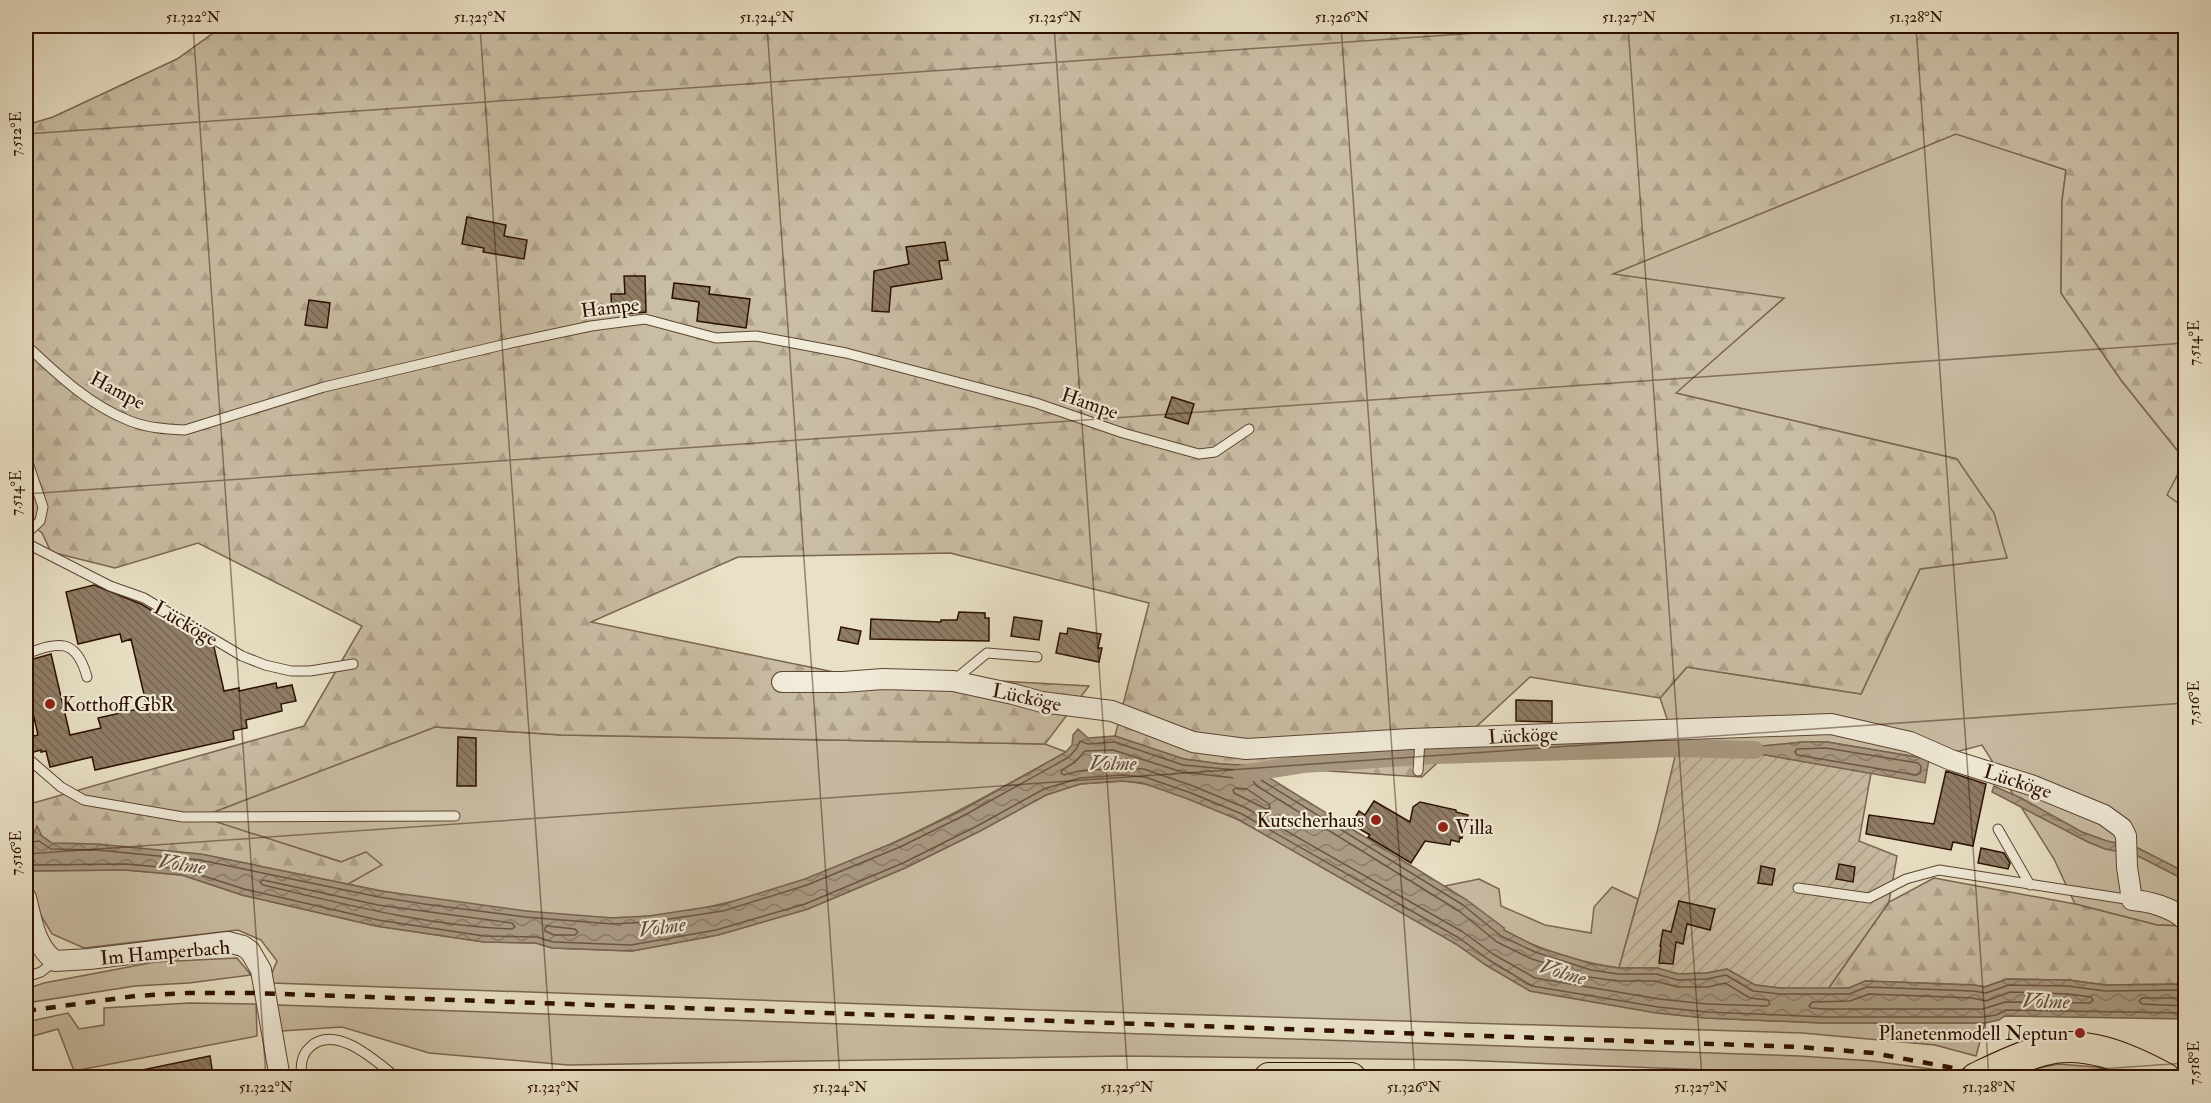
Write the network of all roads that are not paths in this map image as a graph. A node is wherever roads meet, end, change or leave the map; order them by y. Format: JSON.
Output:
{"nodes":[{"id":1,"x":26,"y":345,"type":"edge"},
{"id":2,"x":1249,"y":429,"type":"dead end"},
{"id":3,"x":26,"y":457,"type":"edge"},
{"id":4,"x":26,"y":534,"type":"edge"},
{"id":5,"x":26,"y":543,"type":"edge"},
{"id":6,"x":26,"y":654,"type":"edge"},
{"id":7,"x":1037,"y":657,"type":"dead end"},
{"id":8,"x":353,"y":664,"type":"dead end"},
{"id":9,"x":87,"y":677,"type":"dead end"},
{"id":10,"x":953,"y":681,"type":"junction"},
{"id":11,"x":782,"y":682,"type":"dead end"},
{"id":12,"x":1420,"y":740,"type":"junction"},
{"id":13,"x":26,"y":763,"type":"edge"},
{"id":14,"x":1418,"y":771,"type":"dead end"},
{"id":15,"x":454,"y":816,"type":"dead end"},
{"id":16,"x":1998,"y":829,"type":"dead end"},
{"id":17,"x":2030,"y":885,"type":"junction"},
{"id":18,"x":1797,"y":888,"type":"dead end"},
{"id":19,"x":2132,"y":900,"type":"junction"},
{"id":20,"x":27,"y":904,"type":"edge"},
{"id":21,"x":2186,"y":921,"type":"edge"},
{"id":22,"x":55,"y":961,"type":"junction"},
{"id":23,"x":26,"y":977,"type":"edge"},
{"id":24,"x":280,"y":1077,"type":"edge"},
{"id":25,"x":302,"y":1077,"type":"edge"},
{"id":26,"x":397,"y":1077,"type":"edge"},
{"id":27,"x":1269,"y":1077,"type":"edge"},
{"id":28,"x":1351,"y":1077,"type":"edge"},
{"id":29,"x":1976,"y":1077,"type":"edge"},
{"id":30,"x":2165,"y":1077,"type":"edge"}],
"edges":[{"from":1,"to":2,"type":"lane","name":"Hampe"},
{"from":3,"to":4,"type":"lane"},
{"from":5,"to":8,"type":"lane","name":"Lücköge"},
{"from":6,"to":9,"type":"lane"},
{"from":7,"to":10,"type":"lane"},
{"from":10,"to":11,"type":"street","name":"Lücköge"},
{"from":10,"to":12,"type":"street","name":"Lücköge"},
{"from":12,"to":14,"type":"lane"},
{"from":12,"to":19,"type":"street","name":"Lücköge"},
{"from":13,"to":15,"type":"lane"},
{"from":16,"to":17,"type":"lane"},
{"from":17,"to":18,"type":"lane"},
{"from":17,"to":19,"type":"lane"},
{"from":19,"to":21,"type":"street"},
{"from":20,"to":22,"type":"street"},
{"from":22,"to":23,"type":"lane"},
{"from":22,"to":24,"type":"street","name":"Im Hamperbach"},
{"from":25,"to":26,"type":"lane"},
{"from":27,"to":28,"type":"main road"},
{"from":29,"to":30,"type":"main road"}]}
